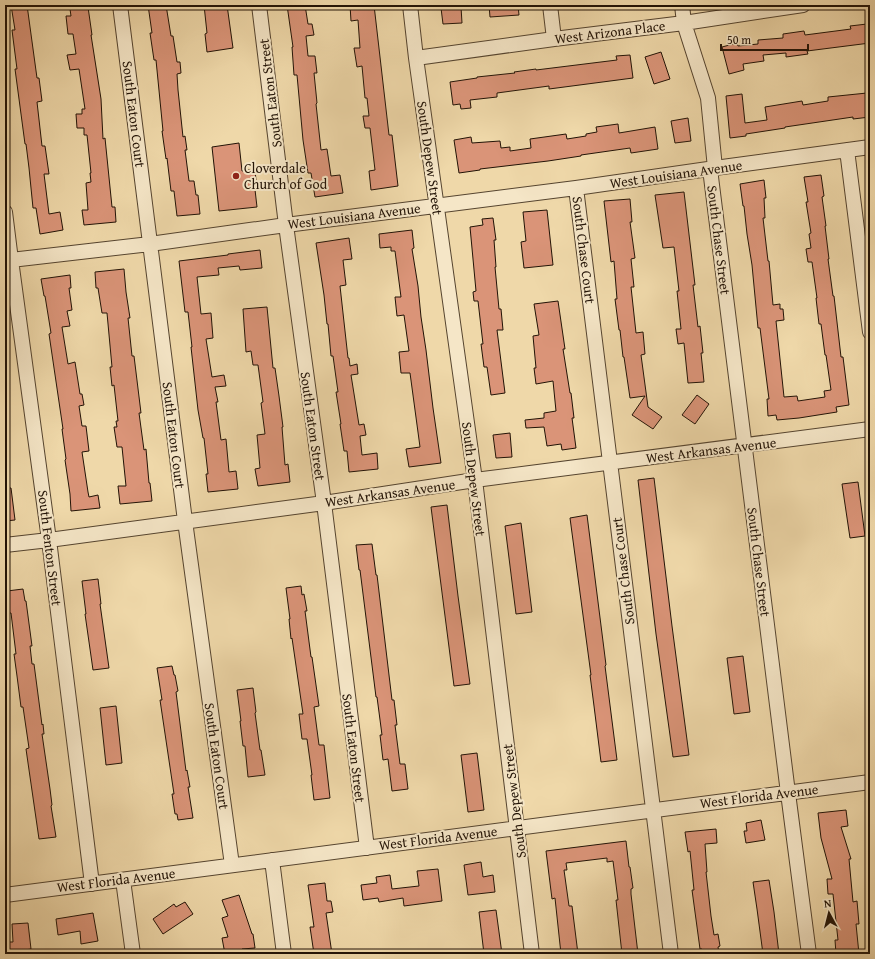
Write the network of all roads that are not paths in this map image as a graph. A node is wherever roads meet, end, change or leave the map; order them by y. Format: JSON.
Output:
{"nodes":[{"id":1,"x":120,"y":5,"type":"edge"},
{"id":2,"x":259,"y":5,"type":"edge"},
{"id":3,"x":410,"y":5,"type":"edge"},
{"id":4,"x":550,"y":5,"type":"edge"},
{"id":5,"x":682,"y":5,"type":"edge"},
{"id":6,"x":803,"y":5,"type":"edge"},
{"id":7,"x":684,"y":23,"type":"junction"},
{"id":8,"x":554,"y":39,"type":"junction"},
{"id":9,"x":416,"y":58,"type":"junction"},
{"id":10,"x":870,"y":148,"type":"edge"},
{"id":11,"x":847,"y":150,"type":"junction"},
{"id":12,"x":713,"y":169,"type":"junction"},
{"id":13,"x":576,"y":188,"type":"junction"},
{"id":14,"x":436,"y":206,"type":"junction"},
{"id":15,"x":5,"y":212,"type":"edge"},
{"id":16,"x":286,"y":225,"type":"junction"},
{"id":17,"x":150,"y":244,"type":"junction"},
{"id":18,"x":8,"y":259,"type":"edge"},
{"id":19,"x":870,"y":332,"type":"edge"},
{"id":20,"x":870,"y":429,"type":"edge"},
{"id":21,"x":745,"y":446,"type":"junction"},
{"id":22,"x":610,"y":462,"type":"junction"},
{"id":23,"x":475,"y":480,"type":"junction"},
{"id":24,"x":324,"y":503,"type":"junction"},
{"id":25,"x":186,"y":521,"type":"junction"},
{"id":26,"x":49,"y":540,"type":"junction"},
{"id":27,"x":5,"y":545,"type":"edge"},
{"id":28,"x":870,"y":782,"type":"edge"},
{"id":29,"x":788,"y":793,"type":"junction"},
{"id":30,"x":652,"y":810,"type":"junction"},
{"id":31,"x":517,"y":828,"type":"junction"},
{"id":32,"x":367,"y":848,"type":"junction"},
{"id":33,"x":272,"y":860,"type":"junction"},
{"id":34,"x":232,"y":865,"type":"junction"},
{"id":35,"x":123,"y":880,"type":"junction"},
{"id":36,"x":92,"y":884,"type":"junction"},
{"id":37,"x":5,"y":895,"type":"edge"},
{"id":38,"x":133,"y":954,"type":"edge"},
{"id":39,"x":284,"y":954,"type":"edge"},
{"id":40,"x":532,"y":954,"type":"edge"},
{"id":41,"x":671,"y":954,"type":"edge"},
{"id":42,"x":809,"y":954,"type":"edge"}],
"edges":[{"from":1,"to":17,"type":"street","name":"South Eaton Court"},
{"from":2,"to":16,"type":"street","name":"South Eaton Street"},
{"from":3,"to":9,"type":"street","name":"South Depew Street"},
{"from":4,"to":8,"type":"street"},
{"from":5,"to":7,"type":"street","name":"South Chase Street"},
{"from":6,"to":7,"type":"street","name":"West Arizona Place"},
{"from":7,"to":8,"type":"street","name":"West Arizona Place"},
{"from":7,"to":12,"type":"street","name":"South Chase Street"},
{"from":8,"to":9,"type":"street","name":"West Arizona Place"},
{"from":9,"to":14,"type":"street","name":"South Depew Street"},
{"from":10,"to":11,"type":"street","name":"West Louisiana Avenue"},
{"from":11,"to":12,"type":"street","name":"West Louisiana Avenue"},
{"from":11,"to":19,"type":"street"},
{"from":12,"to":13,"type":"street","name":"West Louisiana Avenue"},
{"from":12,"to":21,"type":"street","name":"South Chase Street"},
{"from":13,"to":14,"type":"street","name":"West Louisiana Avenue"},
{"from":13,"to":22,"type":"street","name":"South Chase Court"},
{"from":14,"to":16,"type":"street","name":"West Louisiana Avenue"},
{"from":14,"to":23,"type":"street","name":"South Depew Street"},
{"from":15,"to":18,"type":"street","name":"South Fenton Street"},
{"from":16,"to":17,"type":"street","name":"West Louisiana Avenue"},
{"from":16,"to":24,"type":"street","name":"South Eaton Street"},
{"from":17,"to":18,"type":"street","name":"West Louisiana Avenue"},
{"from":17,"to":25,"type":"street","name":"South Eaton Court"},
{"from":18,"to":26,"type":"street","name":"South Fenton Street"},
{"from":20,"to":21,"type":"street","name":"West Arkansas Avenue"},
{"from":21,"to":22,"type":"street","name":"West Arkansas Avenue"},
{"from":21,"to":29,"type":"street","name":"South Chase Street"},
{"from":22,"to":23,"type":"street","name":"West Arkansas Avenue"},
{"from":22,"to":30,"type":"street","name":"South Chase Court"},
{"from":23,"to":24,"type":"street","name":"West Arkansas Avenue"},
{"from":23,"to":31,"type":"street","name":"South Depew Street"},
{"from":24,"to":25,"type":"street","name":"West Arkansas Avenue"},
{"from":24,"to":32,"type":"street","name":"South Eaton Street"},
{"from":25,"to":26,"type":"street","name":"West Arkansas Avenue"},
{"from":25,"to":34,"type":"street","name":"South Eaton Court"},
{"from":26,"to":27,"type":"street","name":"West Arkansas Avenue"},
{"from":26,"to":36,"type":"street","name":"South Fenton Street"},
{"from":28,"to":29,"type":"street","name":"West Florida Avenue"},
{"from":29,"to":30,"type":"street","name":"West Florida Avenue"},
{"from":29,"to":42,"type":"street","name":"South Chase Street"},
{"from":30,"to":31,"type":"street","name":"West Florida Avenue"},
{"from":30,"to":41,"type":"street","name":"South Chase Court"},
{"from":31,"to":32,"type":"street","name":"West Florida Avenue"},
{"from":31,"to":40,"type":"street","name":"South Depew Street"},
{"from":32,"to":33,"type":"street","name":"West Florida Avenue"},
{"from":33,"to":34,"type":"street","name":"West Florida Avenue"},
{"from":33,"to":39,"type":"street"},
{"from":34,"to":35,"type":"street","name":"West Florida Avenue"},
{"from":35,"to":36,"type":"street","name":"West Florida Avenue"},
{"from":35,"to":38,"type":"street"},
{"from":36,"to":37,"type":"street","name":"West Florida Avenue"}]}
